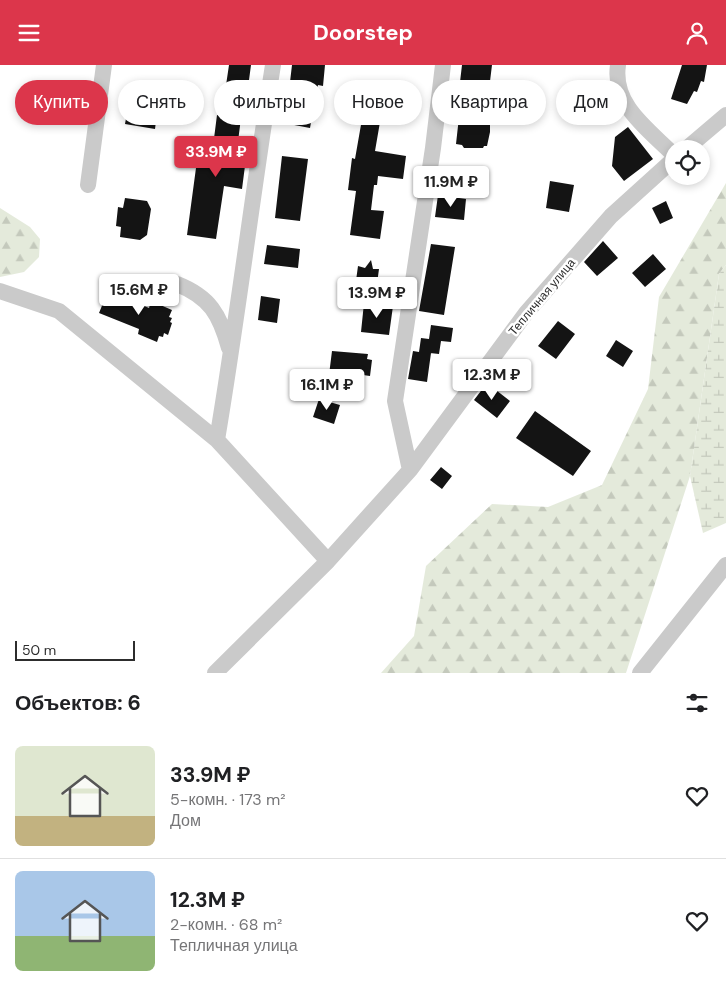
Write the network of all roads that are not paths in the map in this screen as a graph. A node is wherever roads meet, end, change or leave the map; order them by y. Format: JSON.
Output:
{"nodes":[{"id":1,"x":104,"y":65,"type":"edge"},
{"id":2,"x":273,"y":65,"type":"edge"},
{"id":3,"x":443,"y":65,"type":"edge"},
{"id":4,"x":618,"y":65,"type":"edge"},
{"id":5,"x":726,"y":115,"type":"edge"},
{"id":6,"x":697,"y":140,"type":"edge"},
{"id":7,"x":665,"y":146,"type":"edge"},
{"id":8,"x":665,"y":167,"type":"edge"},
{"id":9,"x":88,"y":185,"type":"dead end"},
{"id":10,"x":177,"y":284,"type":"dead end"},
{"id":11,"x":0,"y":291,"type":"edge"},
{"id":12,"x":231,"y":356,"type":"junction"},
{"id":13,"x":217,"y":440,"type":"junction"},
{"id":14,"x":410,"y":471,"type":"junction"},
{"id":15,"x":328,"y":561,"type":"junction"},
{"id":16,"x":726,"y":565,"type":"edge"},
{"id":17,"x":216,"y":673,"type":"edge"},
{"id":18,"x":640,"y":673,"type":"edge"}],
"edges":[{"from":1,"to":9,"type":"street"},
{"from":2,"to":12,"type":"street"},
{"from":3,"to":14,"type":"street"},
{"from":4,"to":7,"type":"street"},
{"from":5,"to":6,"type":"street"},
{"from":8,"to":14,"type":"street","name":"Тепличная улица"},
{"from":10,"to":12,"type":"street"},
{"from":11,"to":13,"type":"street"},
{"from":12,"to":13,"type":"street"},
{"from":13,"to":15,"type":"street"},
{"from":14,"to":15,"type":"street","name":"Тепличная улица"},
{"from":15,"to":17,"type":"street","name":"Тепличная улица"},
{"from":16,"to":18,"type":"street"}]}
